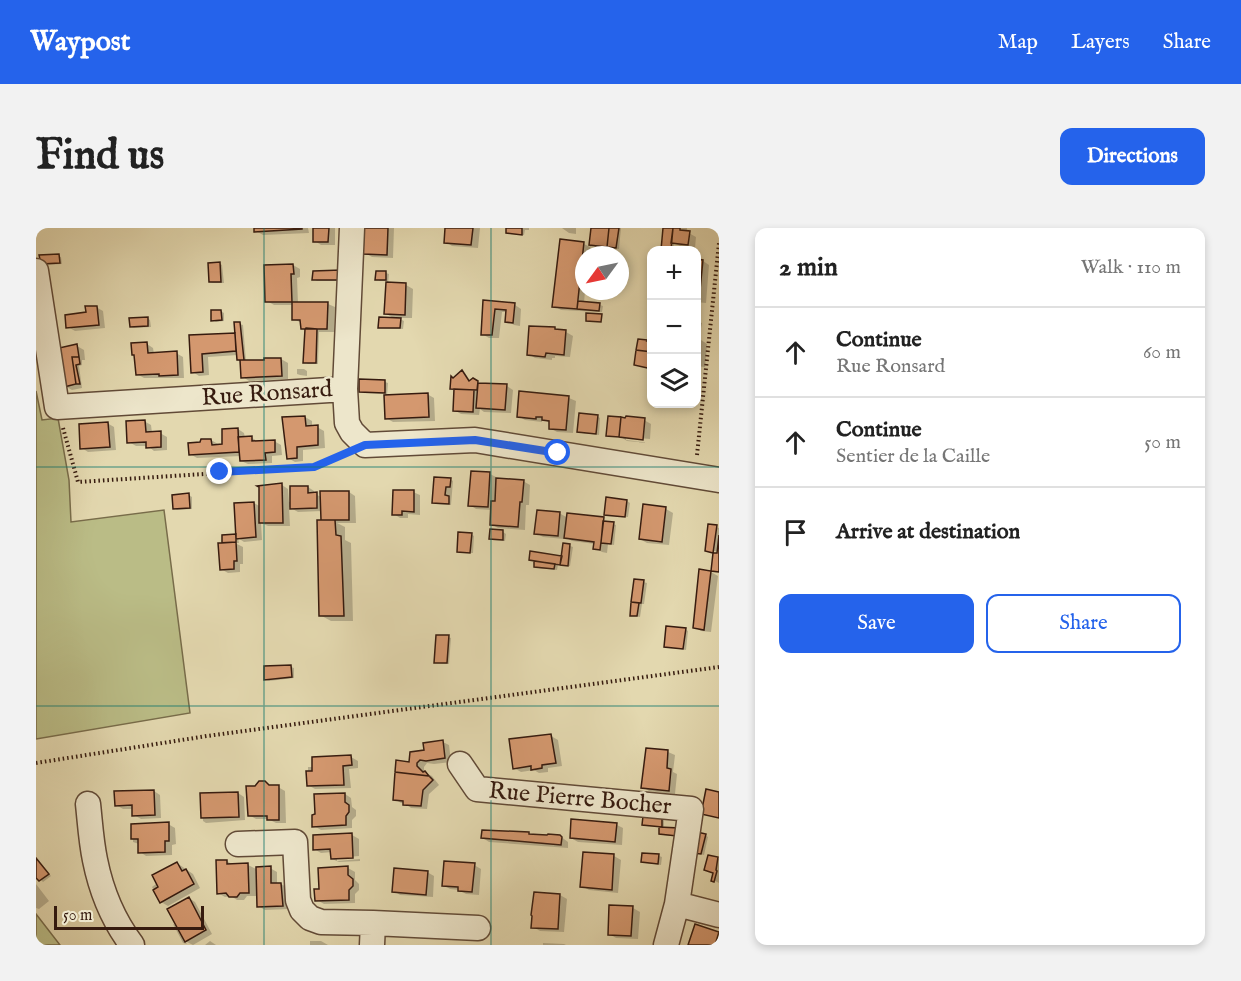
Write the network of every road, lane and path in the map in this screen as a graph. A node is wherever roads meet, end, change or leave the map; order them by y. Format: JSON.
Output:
{"nodes":[{"id":1,"x":352,"y":228,"type":"edge"},
{"id":2,"x":719,"y":243,"type":"edge"},
{"id":3,"x":36,"y":271,"type":"edge"},
{"id":4,"x":345,"y":389,"type":"junction"},
{"id":5,"x":57,"y":407,"type":"junction"},
{"id":6,"x":365,"y":445,"type":"junction"},
{"id":7,"x":694,"y":477,"type":"junction"},
{"id":8,"x":719,"y":480,"type":"edge"},
{"id":9,"x":719,"y":667,"type":"edge"},
{"id":10,"x":36,"y":763,"type":"edge"},
{"id":11,"x":460,"y":764,"type":"dead end"},
{"id":12,"x":88,"y":804,"type":"dead end"},
{"id":13,"x":238,"y":844,"type":"dead end"},
{"id":14,"x":677,"y":904,"type":"junction"},
{"id":15,"x":719,"y":915,"type":"edge"},
{"id":16,"x":478,"y":928,"type":"dead end"},
{"id":17,"x":373,"y":934,"type":"edge"},
{"id":18,"x":132,"y":945,"type":"edge"},
{"id":19,"x":666,"y":945,"type":"edge"}],
"edges":[{"from":1,"to":4,"type":"street"},
{"from":2,"to":7,"type":"path"},
{"from":3,"to":5,"type":"street"},
{"from":4,"to":5,"type":"street","name":"Rue Ronsard"},
{"from":4,"to":6,"type":"street","name":"Rue Ronsard"},
{"from":5,"to":6,"type":"path"},
{"from":6,"to":7,"type":"street"},
{"from":7,"to":8,"type":"street"},
{"from":9,"to":10,"type":"path"},
{"from":11,"to":14,"type":"street","name":"Rue Pierre Bocher"},
{"from":12,"to":18,"type":"street"},
{"from":13,"to":17,"type":"street"},
{"from":14,"to":15,"type":"street"},
{"from":14,"to":19,"type":"street","name":"Rue Pierre Bocher"},
{"from":16,"to":17,"type":"street"}]}
